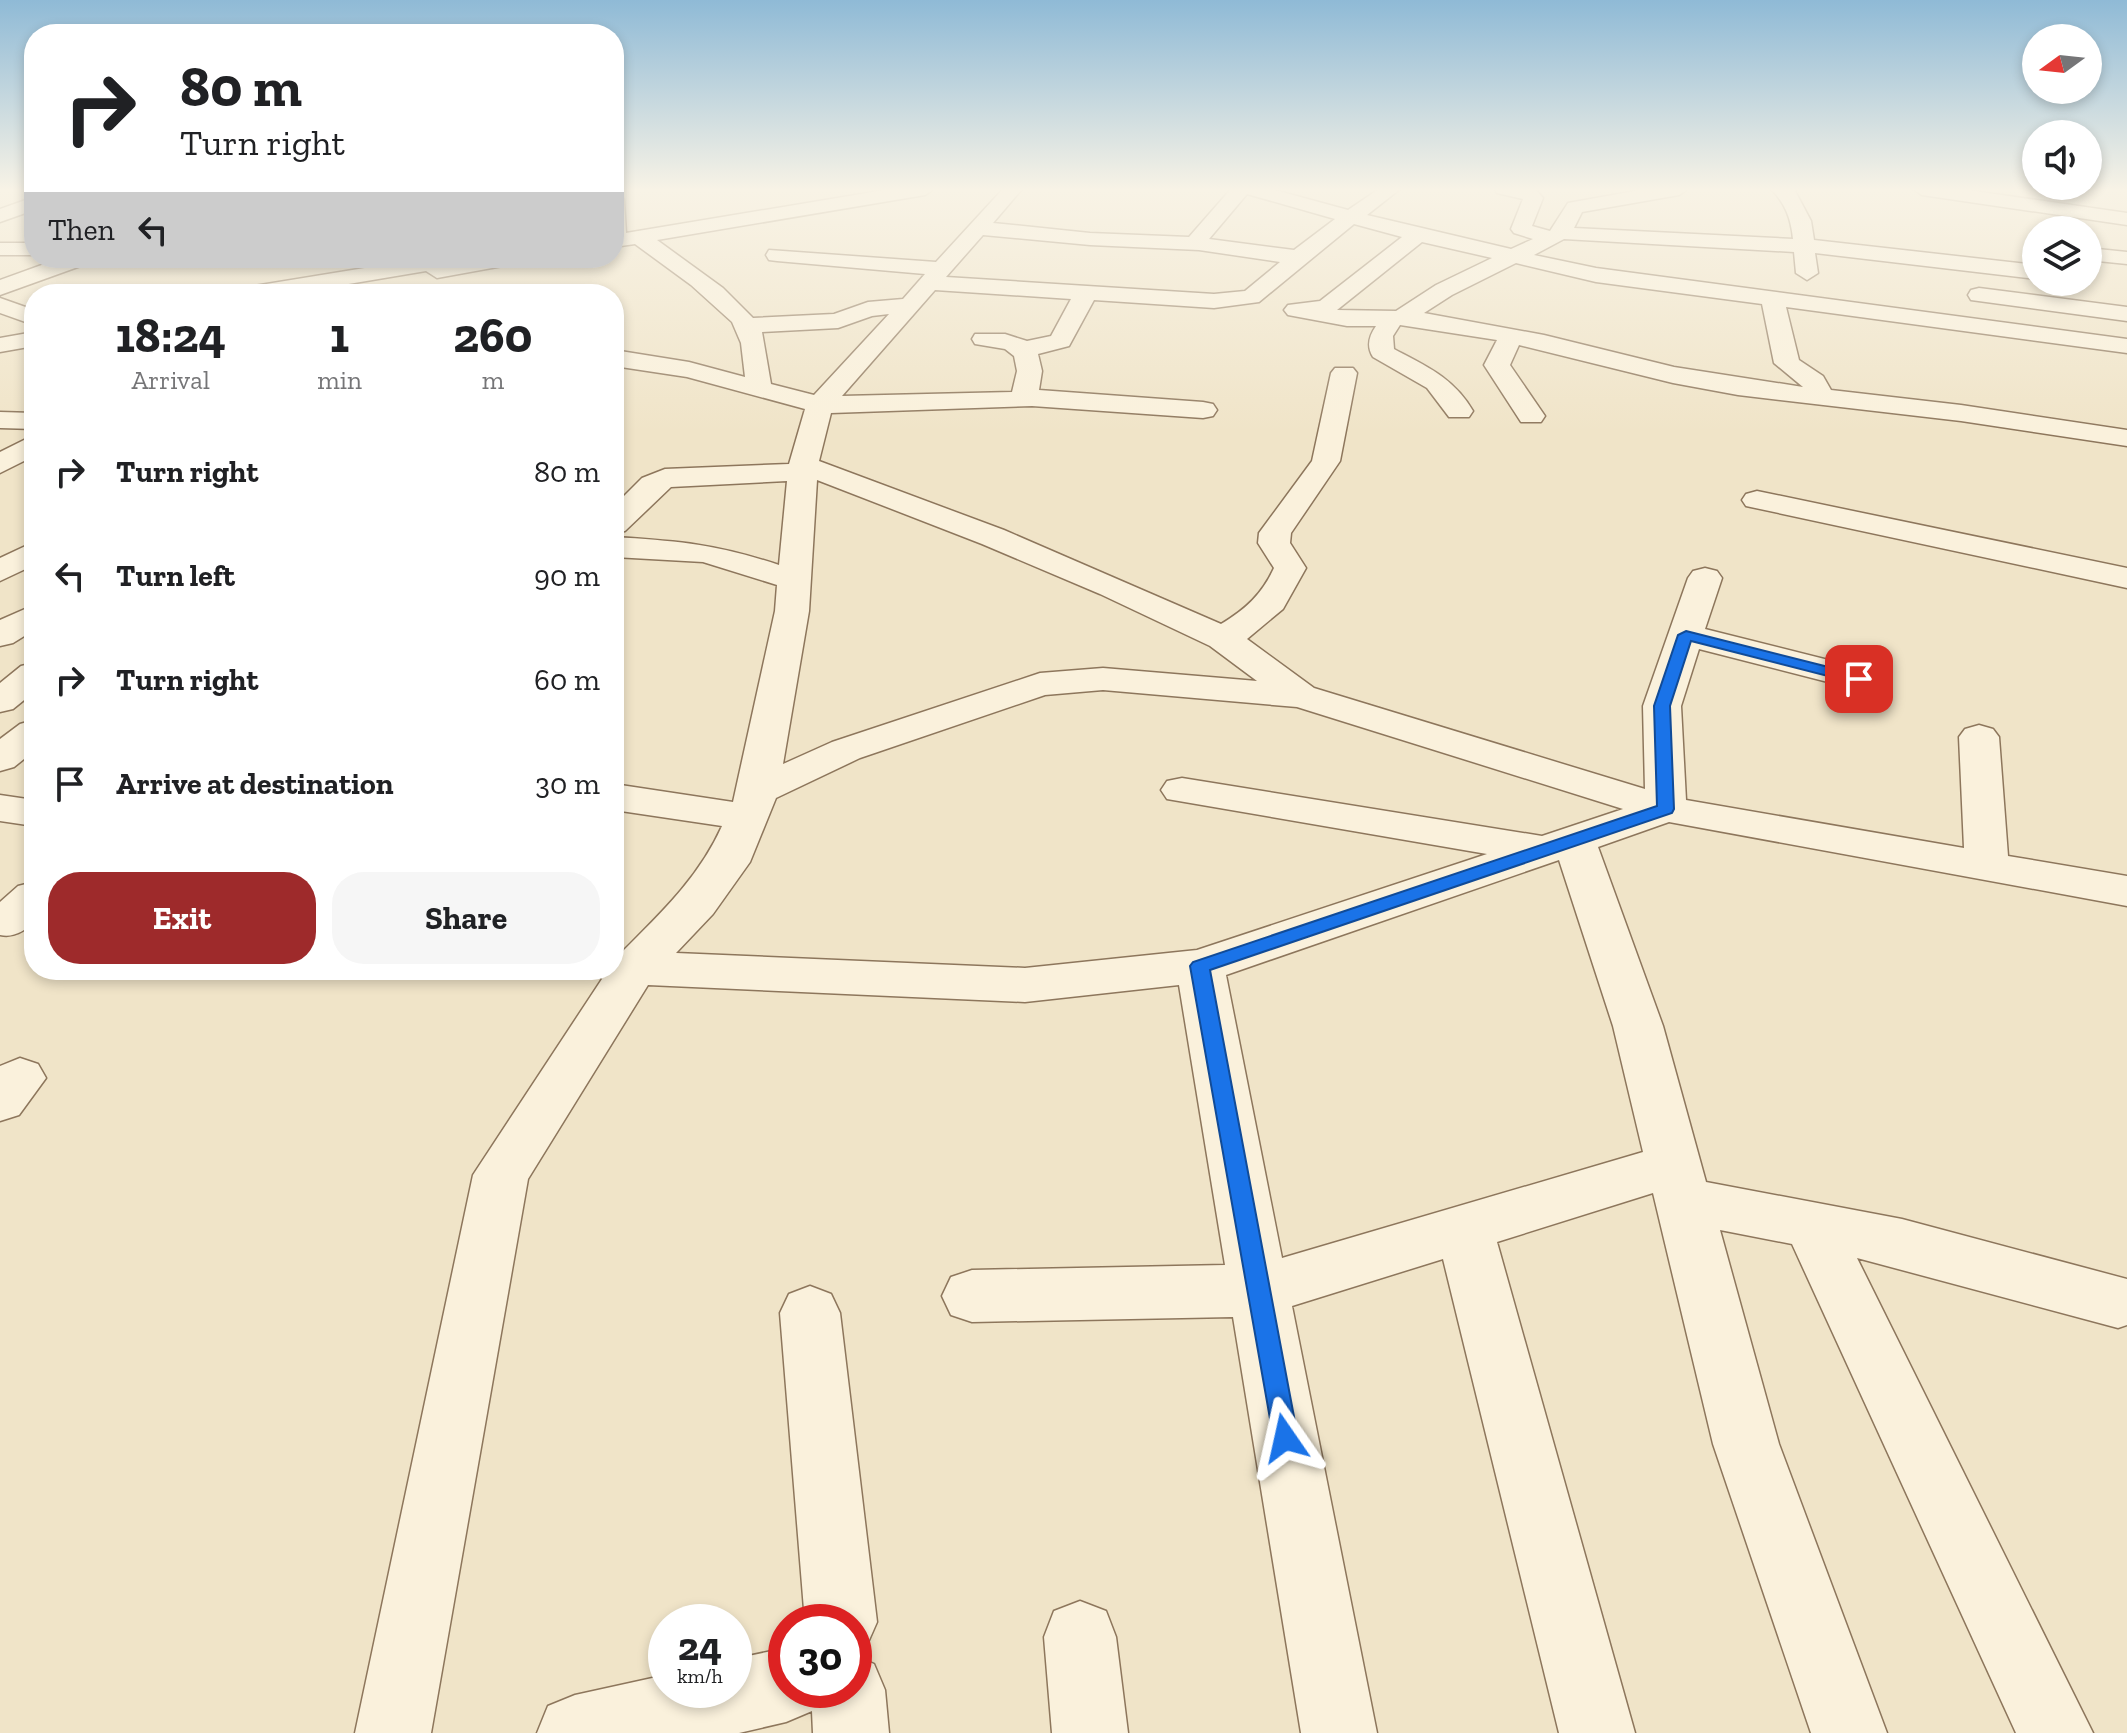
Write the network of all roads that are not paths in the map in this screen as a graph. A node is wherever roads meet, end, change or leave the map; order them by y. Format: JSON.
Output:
{"nodes":[{"id":1,"x":49,"y":270,"type":"edge"},
{"id":2,"x":391,"y":270,"type":"edge"},
{"id":3,"x":443,"y":270,"type":"edge"},
{"id":4,"x":685,"y":270,"type":"edge"},
{"id":5,"x":848,"y":270,"type":"edge"},
{"id":6,"x":940,"y":270,"type":"edge"},
{"id":7,"x":1131,"y":270,"type":"edge"},
{"id":8,"x":1282,"y":270,"type":"edge"},
{"id":9,"x":1374,"y":270,"type":"edge"},
{"id":10,"x":1485,"y":270,"type":"edge"},
{"id":11,"x":1571,"y":270,"type":"edge"},
{"id":12,"x":1814,"y":270,"type":"edge"},
{"id":13,"x":1475,"y":275,"type":"junction"},
{"id":14,"x":307,"y":284,"type":"edge"},
{"id":15,"x":359,"y":284,"type":"edge"},
{"id":16,"x":926,"y":286,"type":"junction"},
{"id":17,"x":0,"y":288,"type":"edge"},
{"id":18,"x":1958,"y":292,"type":"dead end"},
{"id":19,"x":1086,"y":293,"type":"junction"},
{"id":20,"x":1114,"y":295,"type":"junction"},
{"id":21,"x":2059,"y":296,"type":"edge"},
{"id":22,"x":1234,"y":301,"type":"junction"},
{"id":23,"x":1782,"y":302,"type":"junction"},
{"id":24,"x":0,"y":305,"type":"edge"},
{"id":25,"x":2063,"y":307,"type":"junction"},
{"id":26,"x":1308,"y":311,"type":"junction"},
{"id":27,"x":1479,"y":312,"type":"junction"},
{"id":28,"x":24,"y":314,"type":"edge"},
{"id":29,"x":2127,"y":314,"type":"edge"},
{"id":30,"x":1397,"y":318,"type":"junction"},
{"id":31,"x":748,"y":325,"type":"junction"},
{"id":32,"x":24,"y":331,"type":"edge"},
{"id":33,"x":0,"y":335,"type":"edge"},
{"id":34,"x":1511,"y":336,"type":"junction"},
{"id":35,"x":984,"y":339,"type":"dead end"},
{"id":36,"x":2076,"y":339,"type":"junction"},
{"id":37,"x":24,"y":341,"type":"edge"},
{"id":38,"x":0,"y":345,"type":"edge"},
{"id":39,"x":2127,"y":346,"type":"edge"},
{"id":40,"x":1021,"y":350,"type":"junction"},
{"id":41,"x":624,"y":360,"type":"edge"},
{"id":42,"x":1344,"y":373,"type":"dead end"},
{"id":43,"x":758,"y":388,"type":"junction"},
{"id":44,"x":1024,"y":397,"type":"junction"},
{"id":45,"x":1821,"y":397,"type":"junction"},
{"id":46,"x":820,"y":405,"type":"junction"},
{"id":47,"x":1203,"y":410,"type":"dead end"},
{"id":48,"x":1459,"y":411,"type":"dead end"},
{"id":49,"x":1531,"y":416,"type":"dead end"},
{"id":50,"x":0,"y":420,"type":"edge"},
{"id":51,"x":24,"y":421,"type":"edge"},
{"id":52,"x":2127,"y":438,"type":"edge"},
{"id":53,"x":24,"y":450,"type":"edge"},
{"id":54,"x":0,"y":464,"type":"edge"},
{"id":55,"x":802,"y":468,"type":"junction"},
{"id":56,"x":1757,"y":500,"type":"dead end"},
{"id":57,"x":624,"y":514,"type":"edge"},
{"id":58,"x":24,"y":541,"type":"edge"},
{"id":59,"x":624,"y":548,"type":"edge"},
{"id":60,"x":0,"y":571,"type":"edge"},
{"id":61,"x":1705,"y":578,"type":"dead end"},
{"id":62,"x":2127,"y":578,"type":"edge"},
{"id":63,"x":794,"y":579,"type":"junction"},
{"id":64,"x":24,"y":621,"type":"edge"},
{"id":65,"x":0,"y":635,"type":"edge"},
{"id":66,"x":1686,"y":635,"type":"junction"},
{"id":67,"x":1223,"y":638,"type":"junction"},
{"id":68,"x":1859,"y":679,"type":"dead end"},
{"id":69,"x":24,"y":682,"type":"edge"},
{"id":70,"x":1301,"y":696,"type":"junction"},
{"id":71,"x":0,"y":701,"type":"edge"},
{"id":72,"x":1979,"y":737,"type":"dead end"},
{"id":73,"x":24,"y":740,"type":"edge"},
{"id":74,"x":0,"y":759,"type":"edge"},
{"id":75,"x":1182,"y":790,"type":"dead end"},
{"id":76,"x":624,"y":798,"type":"edge"},
{"id":77,"x":753,"y":804,"type":"junction"},
{"id":78,"x":0,"y":808,"type":"edge"},
{"id":79,"x":1666,"y":809,"type":"junction"},
{"id":80,"x":24,"y":812,"type":"edge"},
{"id":81,"x":1560,"y":845,"type":"junction"},
{"id":82,"x":1987,"y":866,"type":"junction"},
{"id":83,"x":2127,"y":891,"type":"edge"},
{"id":84,"x":1200,"y":966,"type":"junction"},
{"id":85,"x":624,"y":967,"type":"edge"},
{"id":86,"x":616,"y":980,"type":"edge"},
{"id":87,"x":1678,"y":1183,"type":"junction"},
{"id":88,"x":1812,"y":1225,"type":"junction"},
{"id":89,"x":1464,"y":1228,"type":"junction"},
{"id":90,"x":1257,"y":1291,"type":"junction"},
{"id":91,"x":972,"y":1296,"type":"dead end"},
{"id":92,"x":2118,"y":1302,"type":"dead end"},
{"id":93,"x":810,"y":1313,"type":"dead end"},
{"id":94,"x":839,"y":1604,"type":"edge"},
{"id":95,"x":1080,"y":1637,"type":"dead end"},
{"id":96,"x":768,"y":1689,"type":"edge"},
{"id":97,"x":849,"y":1708,"type":"edge"},
{"id":98,"x":393,"y":1733,"type":"edge"},
{"id":99,"x":575,"y":1733,"type":"edge"},
{"id":100,"x":851,"y":1733,"type":"edge"},
{"id":101,"x":1090,"y":1733,"type":"edge"},
{"id":102,"x":1339,"y":1733,"type":"edge"},
{"id":103,"x":1597,"y":1733,"type":"edge"},
{"id":104,"x":1849,"y":1733,"type":"edge"},
{"id":105,"x":2055,"y":1733,"type":"edge"}],
"edges":[{"from":1,"to":17,"type":"street"},
{"from":2,"to":14,"type":"street"},
{"from":3,"to":15,"type":"street"},
{"from":4,"to":31,"type":"street"},
{"from":5,"to":16,"type":"street"},
{"from":6,"to":16,"type":"street"},
{"from":7,"to":20,"type":"street"},
{"from":8,"to":22,"type":"street"},
{"from":9,"to":26,"type":"street"},
{"from":10,"to":13,"type":"street"},
{"from":11,"to":23,"type":"street"},
{"from":12,"to":23,"type":"street"},
{"from":13,"to":27,"type":"street"},
{"from":13,"to":30,"type":"street"},
{"from":16,"to":19,"type":"street"},
{"from":16,"to":31,"type":"street"},
{"from":16,"to":46,"type":"street"},
{"from":18,"to":25,"type":"street"},
{"from":19,"to":20,"type":"street"},
{"from":19,"to":40,"type":"street"},
{"from":20,"to":22,"type":"street"},
{"from":21,"to":25,"type":"street"},
{"from":22,"to":26,"type":"street"},
{"from":23,"to":36,"type":"street"},
{"from":23,"to":45,"type":"street"},
{"from":24,"to":28,"type":"street"},
{"from":25,"to":29,"type":"street"},
{"from":25,"to":36,"type":"street"},
{"from":26,"to":30,"type":"street"},
{"from":27,"to":30,"type":"street"},
{"from":27,"to":34,"type":"street"},
{"from":30,"to":48,"type":"street"},
{"from":31,"to":43,"type":"street"},
{"from":32,"to":33,"type":"street"},
{"from":34,"to":45,"type":"street"},
{"from":34,"to":49,"type":"street"},
{"from":35,"to":40,"type":"street"},
{"from":36,"to":39,"type":"street"},
{"from":37,"to":38,"type":"street"},
{"from":40,"to":44,"type":"street"},
{"from":41,"to":43,"type":"street"},
{"from":42,"to":67,"type":"street"},
{"from":43,"to":46,"type":"street"},
{"from":44,"to":46,"type":"street"},
{"from":44,"to":47,"type":"street"},
{"from":45,"to":52,"type":"street"},
{"from":46,"to":55,"type":"street"},
{"from":50,"to":51,"type":"street"},
{"from":53,"to":54,"type":"street"},
{"from":55,"to":57,"type":"street"},
{"from":55,"to":63,"type":"street"},
{"from":55,"to":67,"type":"street"},
{"from":56,"to":62,"type":"street"},
{"from":58,"to":60,"type":"street"},
{"from":59,"to":63,"type":"street"},
{"from":61,"to":66,"type":"street"},
{"from":63,"to":77,"type":"street"},
{"from":64,"to":65,"type":"street"},
{"from":66,"to":68,"type":"street"},
{"from":66,"to":79,"type":"street"},
{"from":67,"to":70,"type":"street"},
{"from":69,"to":71,"type":"street"},
{"from":70,"to":77,"type":"street"},
{"from":70,"to":79,"type":"street"},
{"from":72,"to":82,"type":"street"},
{"from":73,"to":74,"type":"street"},
{"from":75,"to":81,"type":"street"},
{"from":76,"to":77,"type":"street"},
{"from":77,"to":85,"type":"street"},
{"from":78,"to":80,"type":"street"},
{"from":79,"to":81,"type":"street"},
{"from":79,"to":82,"type":"street"},
{"from":81,"to":84,"type":"street"},
{"from":81,"to":87,"type":"street"},
{"from":82,"to":83,"type":"street"},
{"from":84,"to":85,"type":"street"},
{"from":84,"to":90,"type":"street"},
{"from":86,"to":98,"type":"street"},
{"from":87,"to":88,"type":"street"},
{"from":87,"to":89,"type":"street"},
{"from":87,"to":104,"type":"street"},
{"from":88,"to":92,"type":"street"},
{"from":88,"to":105,"type":"street"},
{"from":89,"to":90,"type":"street"},
{"from":89,"to":103,"type":"street"},
{"from":90,"to":91,"type":"street"},
{"from":90,"to":102,"type":"street"},
{"from":93,"to":94,"type":"street"},
{"from":95,"to":101,"type":"street"},
{"from":96,"to":99,"type":"street"},
{"from":97,"to":100,"type":"street"}]}
